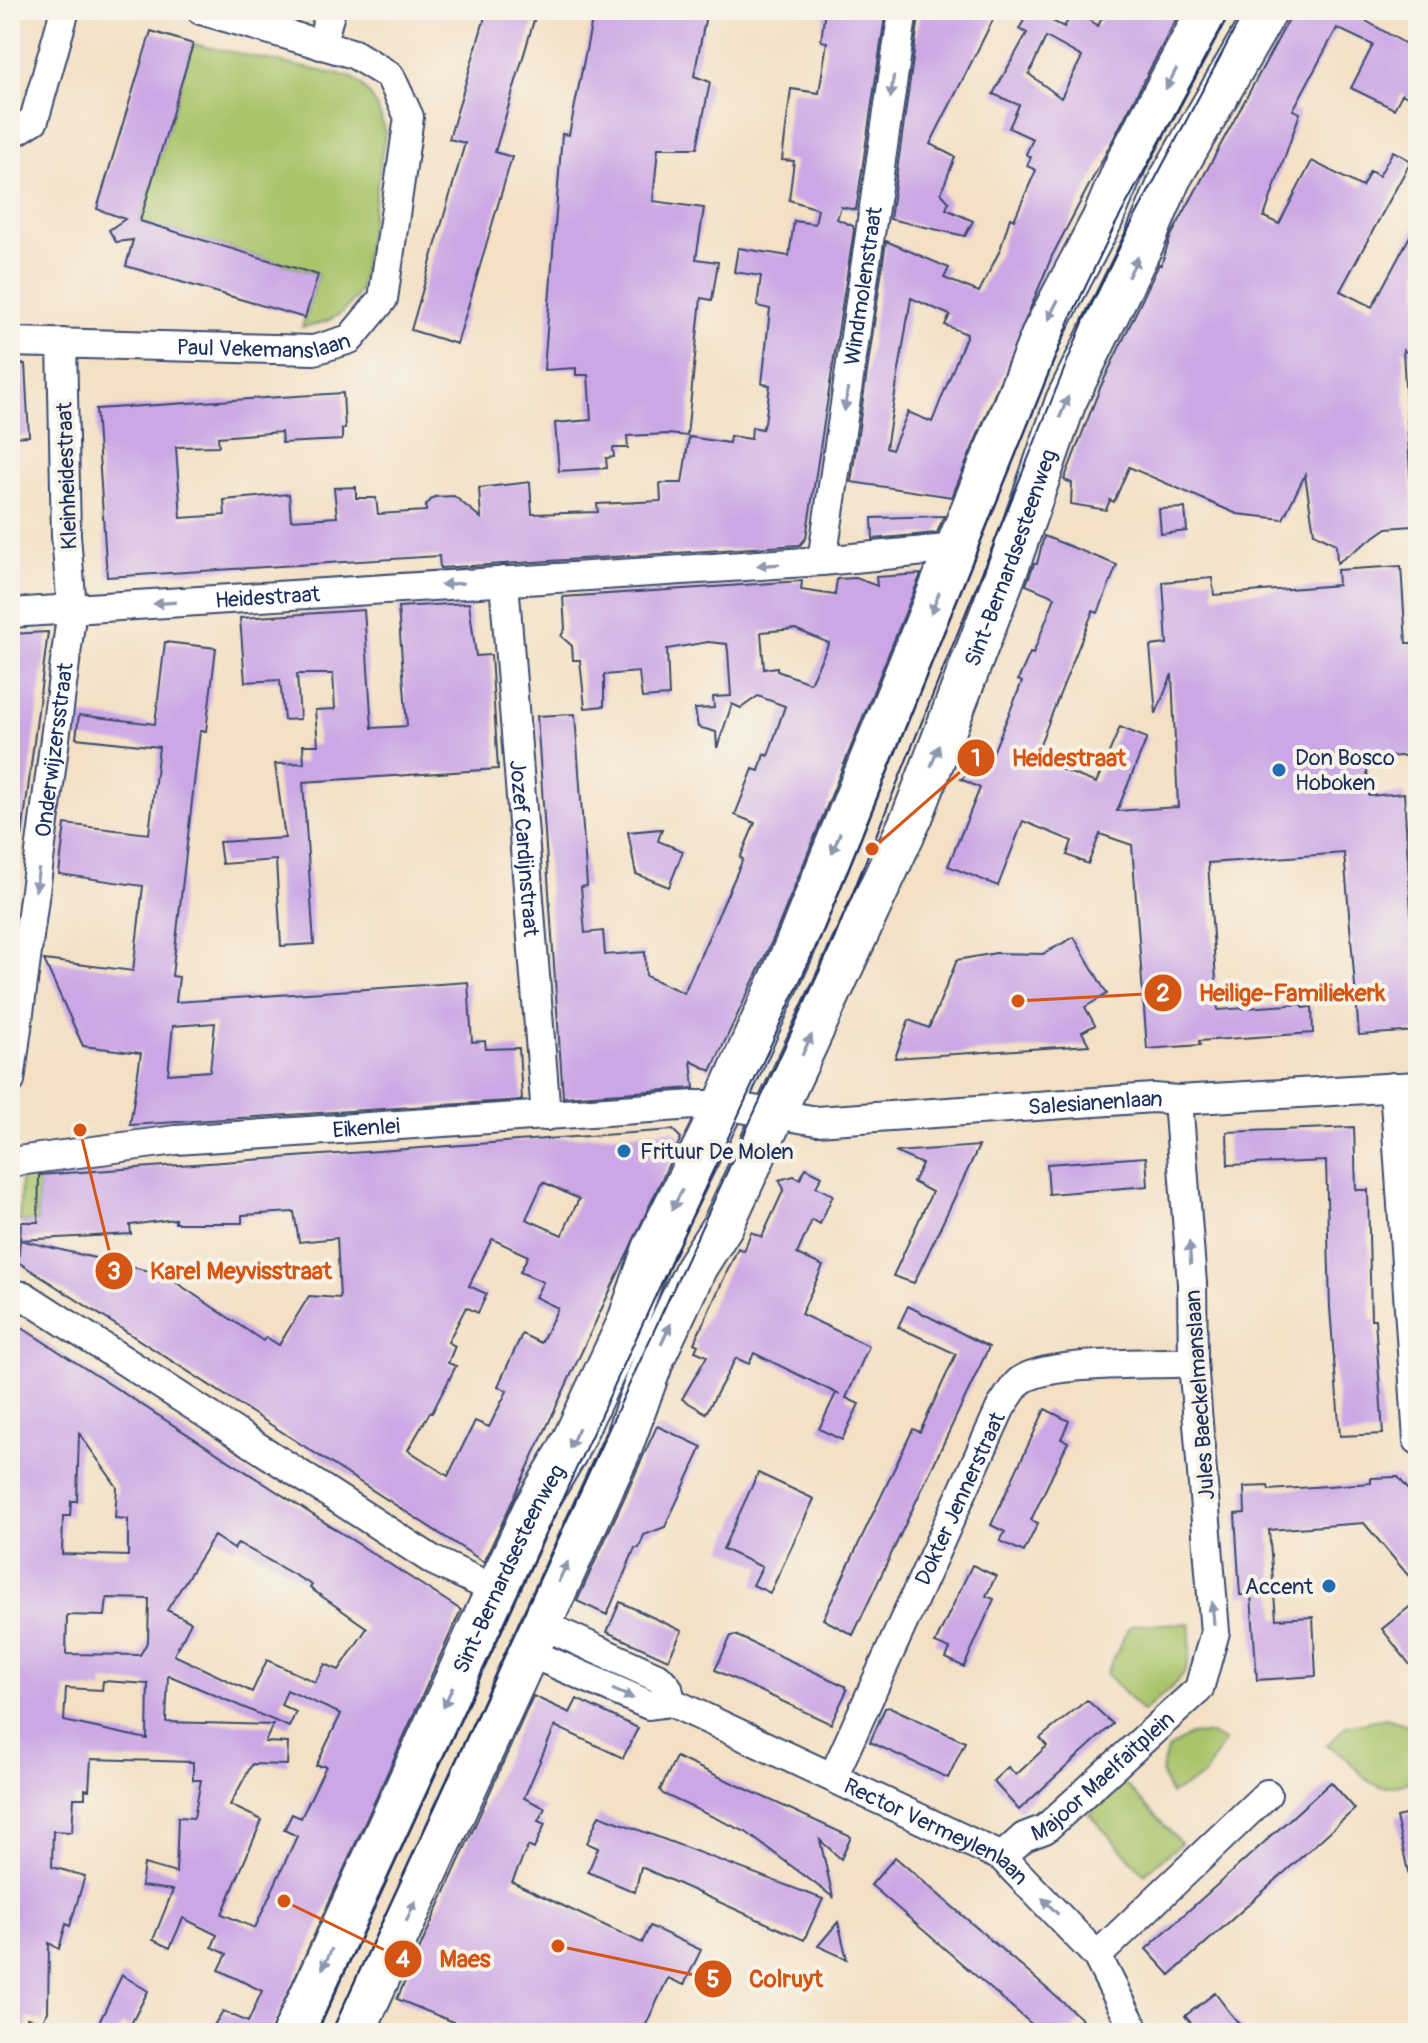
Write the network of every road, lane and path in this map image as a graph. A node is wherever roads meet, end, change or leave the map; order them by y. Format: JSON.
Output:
{"nodes":[{"id":1,"x":65,"y":10,"type":"edge"},
{"id":2,"x":201,"y":10,"type":"edge"},
{"id":3,"x":331,"y":10,"type":"edge"},
{"id":4,"x":903,"y":10,"type":"edge"},
{"id":5,"x":1208,"y":10,"type":"edge"},
{"id":6,"x":1267,"y":10,"type":"edge"},
{"id":7,"x":321,"y":45,"type":"junction"},
{"id":8,"x":10,"y":135,"type":"edge"},
{"id":9,"x":10,"y":342,"type":"edge"},
{"id":10,"x":62,"y":343,"type":"junction"},
{"id":11,"x":957,"y":548,"type":"junction"},
{"id":12,"x":822,"y":561,"type":"junction"},
{"id":13,"x":504,"y":581,"type":"junction"},
{"id":14,"x":72,"y":609,"type":"junction"},
{"id":15,"x":10,"y":613,"type":"edge"},
{"id":16,"x":10,"y":1081,"type":"edge"},
{"id":17,"x":1406,"y":1086,"type":"edge"},
{"id":18,"x":1178,"y":1100,"type":"junction"},
{"id":19,"x":724,"y":1105,"type":"junction"},
{"id":20,"x":774,"y":1115,"type":"junction"},
{"id":21,"x":546,"y":1116,"type":"junction"},
{"id":22,"x":10,"y":1162,"type":"edge"},
{"id":23,"x":10,"y":1295,"type":"edge"},
{"id":24,"x":1193,"y":1360,"type":"junction"},
{"id":25,"x":1418,"y":1440,"type":"edge"},
{"id":26,"x":496,"y":1590,"type":"junction"},
{"id":27,"x":533,"y":1637,"type":"junction"},
{"id":28,"x":596,"y":1649,"type":"junction"},
{"id":29,"x":584,"y":1677,"type":"junction"},
{"id":30,"x":1199,"y":1689,"type":"joint"},
{"id":31,"x":671,"y":1702,"type":"junction"},
{"id":32,"x":833,"y":1777,"type":"junction"},
{"id":33,"x":1267,"y":1794,"type":"dead end"},
{"id":34,"x":1002,"y":1857,"type":"junction"},
{"id":35,"x":1097,"y":1956,"type":"junction"},
{"id":36,"x":293,"y":2033,"type":"edge"},
{"id":37,"x":354,"y":2033,"type":"edge"},
{"id":38,"x":1136,"y":2033,"type":"edge"}],
"edges":[{"from":1,"to":8,"type":"street"},
{"from":2,"to":7,"type":"street","name":"Paul Vekemanslaan"},
{"from":3,"to":7,"type":"street"},
{"from":4,"to":12,"type":"street","name":"Windmolenstraat","one_way":true},
{"from":5,"to":11,"type":"main road","name":"Sint-Bernardsesteenweg","one_way":true},
{"from":20,"to":6,"type":"main road","name":"Sint-Bernardsesteenweg","one_way":true},
{"from":7,"to":10,"type":"street","name":"Paul Vekemanslaan"},
{"from":9,"to":10,"type":"street","name":"Paul Vekemanslaan"},
{"from":10,"to":14,"type":"street","name":"Kleinheidestraat"},
{"from":11,"to":12,"type":"street","name":"Heidestraat"},
{"from":11,"to":19,"type":"main road","name":"Sint-Bernardsesteenweg","one_way":true},
{"from":12,"to":13,"type":"street","name":"Heidestraat","one_way":true},
{"from":13,"to":14,"type":"street","name":"Heidestraat","one_way":true},
{"from":13,"to":21,"type":"street","name":"Jozef Cardijnstraat"},
{"from":14,"to":15,"type":"street","name":"Heidestraat"},
{"from":14,"to":16,"type":"street","name":"Onderwijzersstraat","one_way":true},
{"from":17,"to":18,"type":"street","name":"Salesianenlaan"},
{"from":17,"to":25,"type":"street"},
{"from":18,"to":20,"type":"street","name":"Salesianenlaan"},
{"from":24,"to":18,"type":"street","name":"Jules Baeckelmanslaan","one_way":true},
{"from":19,"to":20,"type":"street"},
{"from":19,"to":21,"type":"street","name":"Eikenlei"},
{"from":19,"to":26,"type":"main road","name":"Sint-Bernardsesteenweg","one_way":true},
{"from":27,"to":20,"type":"main road","name":"Sint-Bernardsesteenweg","one_way":true},
{"from":21,"to":22,"type":"street","name":"Eikenlei"},
{"from":23,"to":26,"type":"street"},
{"from":30,"to":24,"type":"street","name":"Jules Baeckelmanslaan","one_way":true},
{"from":24,"to":32,"type":"street","name":"Dokter Jennerstraat"},
{"from":26,"to":36,"type":"main road","name":"Sint-Bernardsesteenweg","one_way":true},
{"from":27,"to":28,"type":"street","name":"Rector Vermeylenlaan"},
{"from":27,"to":29,"type":"street","name":"Rector Vermeylenlaan"},
{"from":37,"to":27,"type":"main road","name":"Sint-Bernardsesteenweg","one_way":true},
{"from":28,"to":29,"type":"street"},
{"from":28,"to":31,"type":"street","name":"Rector Vermeylenlaan"},
{"from":29,"to":31,"type":"street","name":"Rector Vermeylenlaan","one_way":true},
{"from":30,"to":34,"type":"street","name":"Majoor Maelfaitplein"},
{"from":31,"to":32,"type":"street","name":"Rector Vermeylenlaan"},
{"from":32,"to":34,"type":"street","name":"Rector Vermeylenlaan"},
{"from":33,"to":35,"type":"street"},
{"from":35,"to":34,"type":"street","name":"Rector Vermeylenlaan","one_way":true},
{"from":35,"to":38,"type":"street","name":"Rector Vermeylenlaan"}]}
